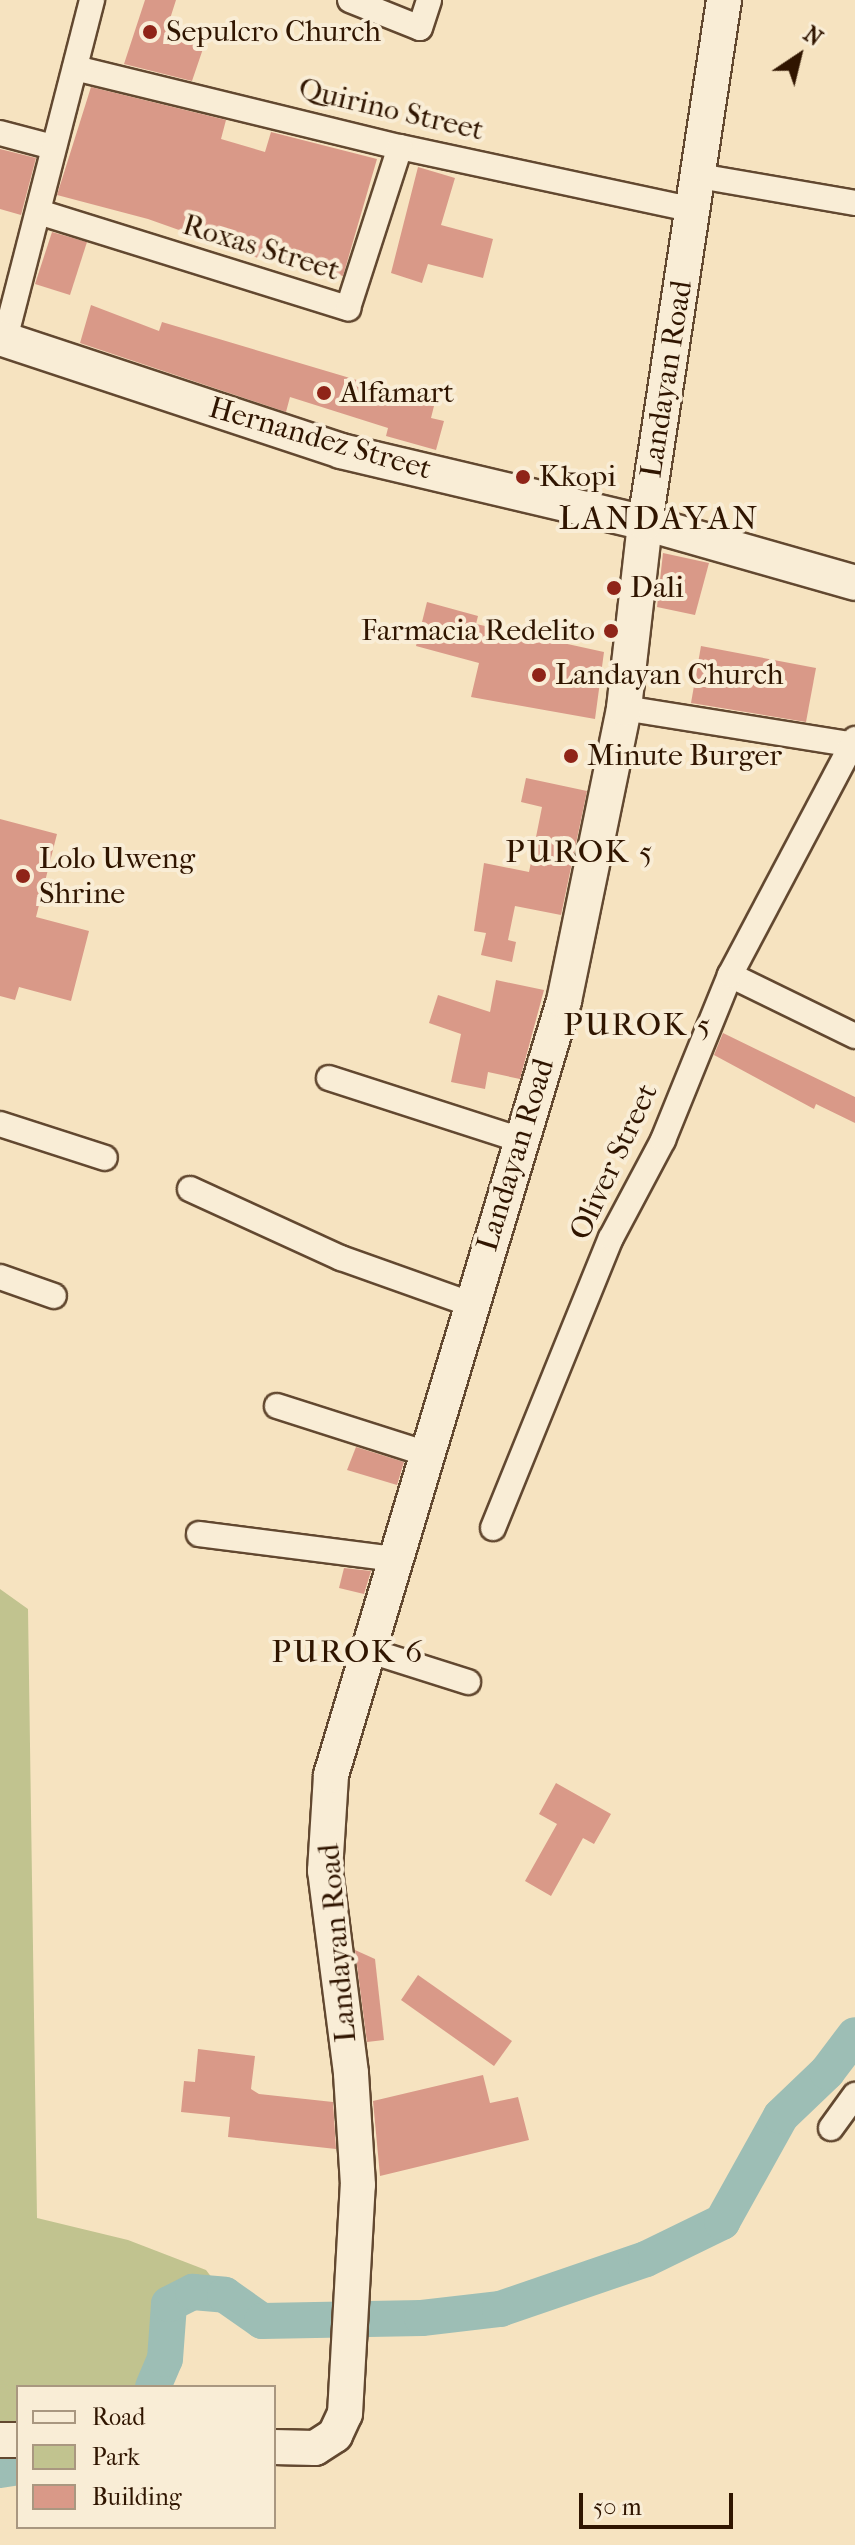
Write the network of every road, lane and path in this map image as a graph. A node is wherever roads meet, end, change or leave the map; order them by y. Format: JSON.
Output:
{"nodes":[{"id":1,"x":92,"y":0,"type":"edge"},
{"id":2,"x":350,"y":0,"type":"edge"},
{"id":3,"x":429,"y":0,"type":"edge"},
{"id":4,"x":724,"y":0,"type":"edge"},
{"id":5,"x":75,"y":68,"type":"junction"},
{"id":6,"x":0,"y":133,"type":"edge"},
{"id":7,"x":53,"y":147,"type":"junction"},
{"id":8,"x":400,"y":147,"type":"junction"},
{"id":9,"x":699,"y":176,"type":"junction"},
{"id":10,"x":855,"y":203,"type":"edge"},
{"id":11,"x":694,"y":210,"type":"junction"},
{"id":12,"x":39,"y":212,"type":"junction"},
{"id":13,"x":2,"y":338,"type":"edge"},
{"id":14,"x":645,"y":523,"type":"junction"},
{"id":15,"x":855,"y":583,"type":"edge"},
{"id":16,"x":624,"y":708,"type":"junction"},
{"id":17,"x":853,"y":741,"type":"edge"},
{"id":18,"x":730,"y":975,"type":"junction"},
{"id":19,"x":855,"y":1036,"type":"edge"},
{"id":20,"x":329,"y":1078,"type":"dead end"},
{"id":21,"x":0,"y":1124,"type":"edge"},
{"id":22,"x":521,"y":1140,"type":"junction"},
{"id":23,"x":105,"y":1158,"type":"dead end"},
{"id":24,"x":190,"y":1189,"type":"dead end"},
{"id":25,"x":0,"y":1277,"type":"edge"},
{"id":26,"x":54,"y":1296,"type":"dead end"},
{"id":27,"x":470,"y":1304,"type":"junction"},
{"id":28,"x":277,"y":1406,"type":"dead end"},
{"id":29,"x":424,"y":1453,"type":"junction"},
{"id":30,"x":493,"y":1528,"type":"dead end"},
{"id":31,"x":199,"y":1534,"type":"dead end"},
{"id":32,"x":393,"y":1559,"type":"junction"},
{"id":33,"x":367,"y":1650,"type":"junction"},
{"id":34,"x":468,"y":1682,"type":"dead end"},
{"id":35,"x":855,"y":2095,"type":"edge"},
{"id":36,"x":831,"y":2128,"type":"dead end"},
{"id":37,"x":276,"y":2447,"type":"edge"}],
"edges":[{"from":1,"to":5,"type":"street"},
{"from":2,"to":3,"type":"street"},
{"from":4,"to":9,"type":"street","name":"Landayan Road"},
{"from":5,"to":7,"type":"street"},
{"from":5,"to":8,"type":"street","name":"Quirino Street"},
{"from":6,"to":7,"type":"street"},
{"from":7,"to":12,"type":"street"},
{"from":8,"to":11,"type":"street","name":"Quirino Street"},
{"from":8,"to":12,"type":"street","name":"Roxas Street"},
{"from":9,"to":10,"type":"street"},
{"from":9,"to":11,"type":"street","name":"Landayan Road"},
{"from":11,"to":14,"type":"street","name":"Landayan Road"},
{"from":12,"to":13,"type":"street"},
{"from":13,"to":14,"type":"street","name":"Hernandez Street"},
{"from":14,"to":15,"type":"street","name":"Hernandez Street"},
{"from":14,"to":16,"type":"street","name":"Landayan Road"},
{"from":16,"to":17,"type":"street"},
{"from":16,"to":22,"type":"street","name":"Landayan Road"},
{"from":17,"to":18,"type":"street","name":"Oliver Street"},
{"from":18,"to":19,"type":"street"},
{"from":18,"to":30,"type":"street","name":"Oliver Street"},
{"from":20,"to":22,"type":"street"},
{"from":21,"to":23,"type":"street"},
{"from":22,"to":27,"type":"street","name":"Landayan Road"},
{"from":24,"to":27,"type":"street"},
{"from":25,"to":26,"type":"street"},
{"from":27,"to":29,"type":"street","name":"Landayan Road"},
{"from":28,"to":29,"type":"street"},
{"from":29,"to":32,"type":"street","name":"Landayan Road"},
{"from":31,"to":32,"type":"street"},
{"from":32,"to":33,"type":"street","name":"Landayan Road"},
{"from":33,"to":34,"type":"street"},
{"from":33,"to":37,"type":"street","name":"Landayan Road"},
{"from":35,"to":36,"type":"street"}]}
